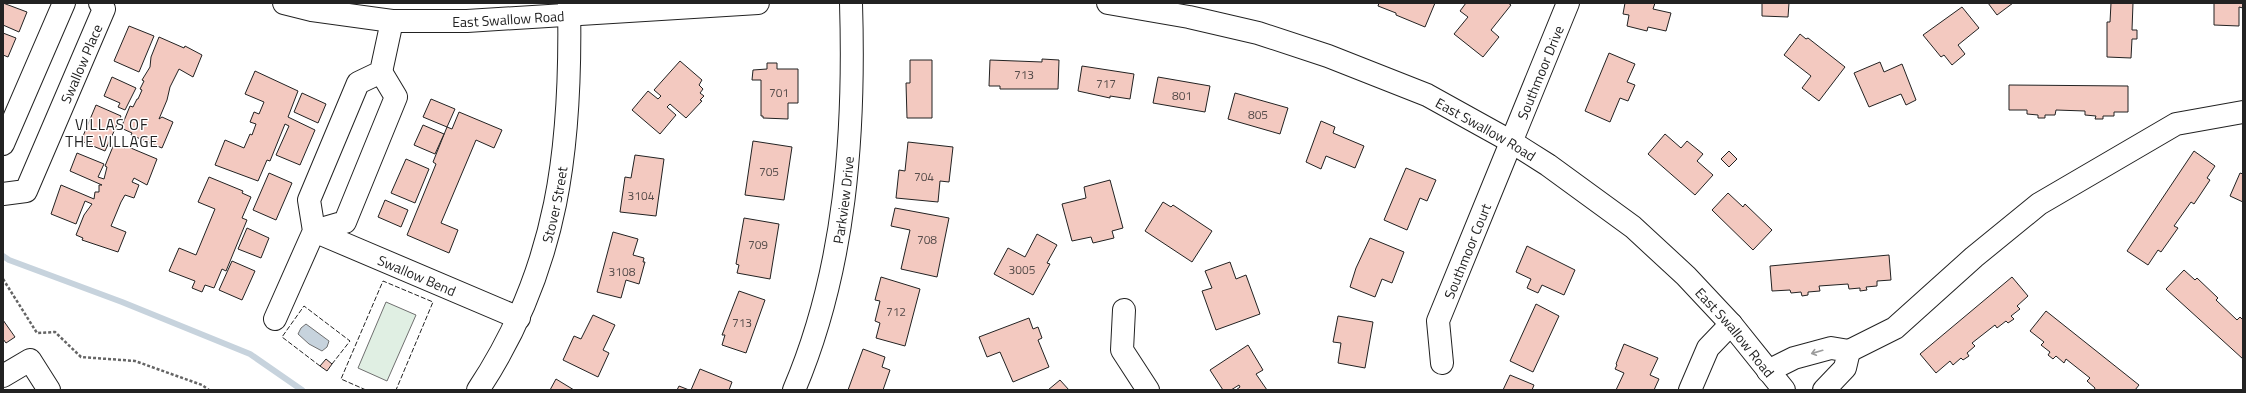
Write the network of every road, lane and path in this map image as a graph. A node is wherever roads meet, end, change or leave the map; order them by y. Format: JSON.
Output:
{"nodes":[{"id":1,"x":64,"y":3,"type":"edge"},
{"id":2,"x":100,"y":3,"type":"edge"},
{"id":3,"x":284,"y":3,"type":"edge"},
{"id":4,"x":758,"y":3,"type":"edge"},
{"id":5,"x":851,"y":3,"type":"edge"},
{"id":6,"x":1108,"y":3,"type":"edge"},
{"id":7,"x":1568,"y":3,"type":"edge"},
{"id":8,"x":570,"y":9,"type":"edge"},
{"id":9,"x":392,"y":21,"type":"junction"},
{"id":10,"x":381,"y":72,"type":"junction"},
{"id":11,"x":2243,"y":112,"type":"edge"},
{"id":12,"x":1510,"y":141,"type":"junction"},
{"id":13,"x":3,"y":144,"type":"edge"},
{"id":14,"x":3,"y":194,"type":"edge"},
{"id":15,"x":314,"y":231,"type":"junction"},
{"id":16,"x":3,"y":279,"type":"edge"},
{"id":17,"x":1124,"y":310,"type":"dead end"},
{"id":18,"x":519,"y":318,"type":"junction"},
{"id":19,"x":275,"y":319,"type":"dead end"},
{"id":20,"x":1731,"y":324,"type":"junction"},
{"id":21,"x":1849,"y":351,"type":"junction"},
{"id":22,"x":1442,"y":363,"type":"dead end"},
{"id":23,"x":1768,"y":371,"type":"junction"},
{"id":24,"x":3,"y":376,"type":"edge"},
{"id":25,"x":49,"y":390,"type":"edge"},
{"id":26,"x":209,"y":390,"type":"edge"},
{"id":27,"x":478,"y":390,"type":"edge"},
{"id":28,"x":794,"y":390,"type":"edge"},
{"id":29,"x":1148,"y":390,"type":"edge"},
{"id":30,"x":1690,"y":390,"type":"edge"},
{"id":31,"x":1784,"y":390,"type":"edge"},
{"id":32,"x":1824,"y":390,"type":"edge"}],
"edges":[{"from":1,"to":13,"type":"street"},
{"from":2,"to":14,"type":"street","name":"Swallow Place"},
{"from":3,"to":9,"type":"street","name":"East Swallow Road"},
{"from":4,"to":8,"type":"street","name":"East Swallow Road"},
{"from":5,"to":28,"type":"street","name":"Parkview Drive"},
{"from":6,"to":12,"type":"street","name":"East Swallow Road"},
{"from":7,"to":12,"type":"street","name":"Southmoor Drive"},
{"from":8,"to":9,"type":"street","name":"East Swallow Road"},
{"from":8,"to":18,"type":"street","name":"Stover Street"},
{"from":9,"to":10,"type":"street"},
{"from":10,"to":15,"type":"street"},
{"from":10,"to":15,"type":"street"},
{"from":11,"to":21,"type":"street"},
{"from":12,"to":20,"type":"street","name":"East Swallow Road"},
{"from":12,"to":22,"type":"street","name":"Southmoor Court"},
{"from":15,"to":18,"type":"street","name":"Swallow Bend"},
{"from":15,"to":19,"type":"street"},
{"from":16,"to":26,"type":"path"},
{"from":17,"to":29,"type":"street"},
{"from":18,"to":27,"type":"street","name":"Stover Street"},
{"from":20,"to":23,"type":"street","name":"East Swallow Road"},
{"from":20,"to":30,"type":"street"},
{"from":21,"to":23,"type":"street","one_way":true},
{"from":21,"to":32,"type":"street"},
{"from":23,"to":31,"type":"street","name":"East Swallow Road"},
{"from":24,"to":25,"type":"street"}]}
